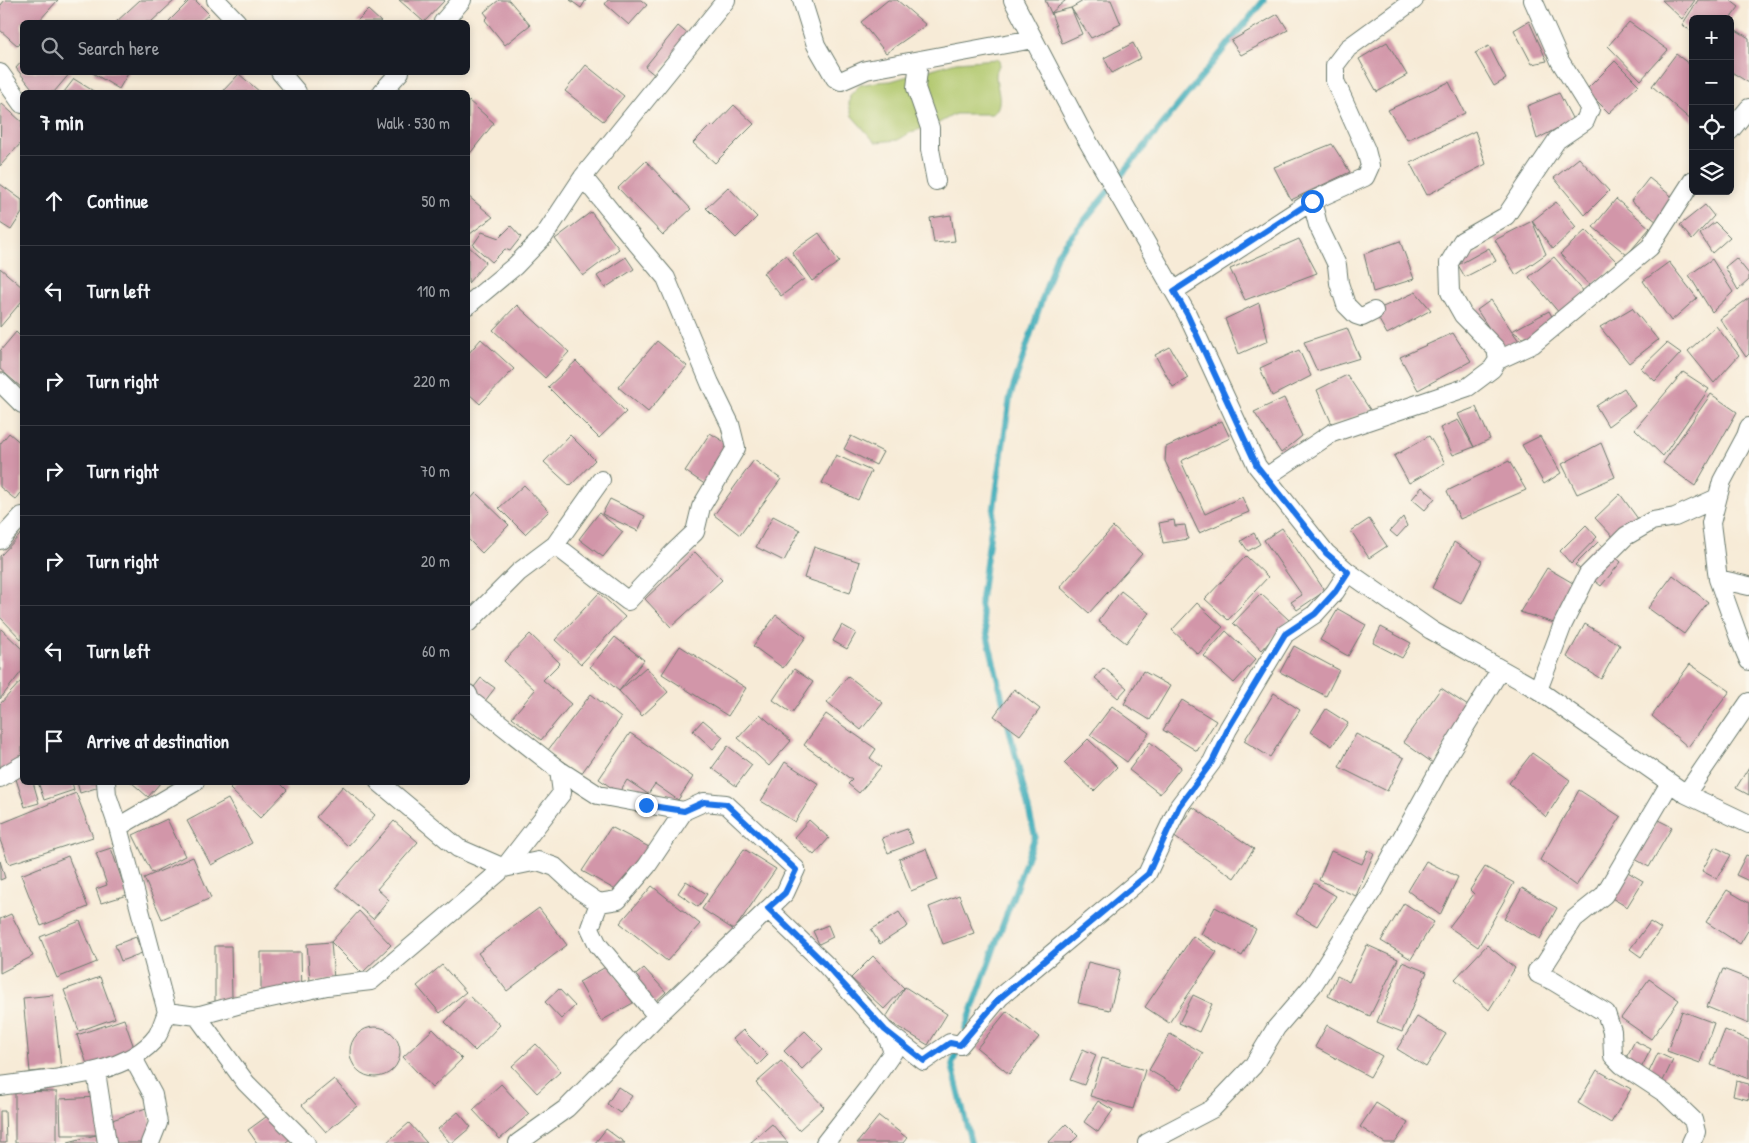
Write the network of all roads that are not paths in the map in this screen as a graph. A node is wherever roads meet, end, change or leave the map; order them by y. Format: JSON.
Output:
{"nodes":[{"id":1,"x":216,"y":0,"type":"edge"},
{"id":2,"x":462,"y":0,"type":"edge"},
{"id":3,"x":726,"y":0,"type":"edge"},
{"id":4,"x":802,"y":0,"type":"edge"},
{"id":5,"x":1012,"y":0,"type":"edge"},
{"id":6,"x":1414,"y":0,"type":"edge"},
{"id":7,"x":1533,"y":0,"type":"edge"},
{"id":8,"x":235,"y":20,"type":"edge"},
{"id":9,"x":445,"y":20,"type":"edge"},
{"id":10,"x":1033,"y":39,"type":"junction"},
{"id":11,"x":915,"y":61,"type":"junction"},
{"id":12,"x":0,"y":74,"type":"edge"},
{"id":13,"x":283,"y":75,"type":"edge"},
{"id":14,"x":397,"y":75,"type":"edge"},
{"id":15,"x":295,"y":90,"type":"edge"},
{"id":16,"x":384,"y":90,"type":"edge"},
{"id":17,"x":20,"y":101,"type":"edge"},
{"id":18,"x":1749,"y":108,"type":"edge"},
{"id":19,"x":1734,"y":126,"type":"edge"},
{"id":20,"x":583,"y":177,"type":"junction"},
{"id":21,"x":936,"y":181,"type":"dead end"},
{"id":22,"x":1689,"y":186,"type":"edge"},
{"id":23,"x":1312,"y":201,"type":"junction"},
{"id":24,"x":1174,"y":291,"type":"junction"},
{"id":25,"x":470,"y":303,"type":"edge"},
{"id":26,"x":1374,"y":311,"type":"dead end"},
{"id":27,"x":1498,"y":360,"type":"junction"},
{"id":28,"x":0,"y":382,"type":"edge"},
{"id":29,"x":20,"y":402,"type":"edge"},
{"id":30,"x":1749,"y":426,"type":"edge"},
{"id":31,"x":1266,"y":477,"type":"junction"},
{"id":32,"x":601,"y":480,"type":"dead end"},
{"id":33,"x":1717,"y":498,"type":"junction"},
{"id":34,"x":20,"y":518,"type":"edge"},
{"id":35,"x":0,"y":540,"type":"edge"},
{"id":36,"x":555,"y":545,"type":"junction"},
{"id":37,"x":1348,"y":572,"type":"junction"},
{"id":38,"x":1718,"y":579,"type":"junction"},
{"id":39,"x":1749,"y":586,"type":"edge"},
{"id":40,"x":470,"y":621,"type":"edge"},
{"id":41,"x":1749,"y":661,"type":"edge"},
{"id":42,"x":1500,"y":670,"type":"junction"},
{"id":43,"x":1538,"y":690,"type":"junction"},
{"id":44,"x":470,"y":700,"type":"edge"},
{"id":45,"x":1749,"y":702,"type":"edge"},
{"id":46,"x":20,"y":766,"type":"edge"},
{"id":47,"x":559,"y":770,"type":"junction"},
{"id":48,"x":0,"y":778,"type":"edge"},
{"id":49,"x":1670,"y":783,"type":"junction"},
{"id":50,"x":106,"y":785,"type":"edge"},
{"id":51,"x":190,"y":785,"type":"edge"},
{"id":52,"x":383,"y":785,"type":"edge"},
{"id":53,"x":1686,"y":794,"type":"junction"},
{"id":54,"x":684,"y":811,"type":"junction"},
{"id":55,"x":1749,"y":824,"type":"edge"},
{"id":56,"x":118,"y":827,"type":"junction"},
{"id":57,"x":504,"y":868,"type":"junction"},
{"id":58,"x":599,"y":903,"type":"junction"},
{"id":59,"x":768,"y":908,"type":"junction"},
{"id":60,"x":167,"y":1012,"type":"junction"},
{"id":61,"x":196,"y":1016,"type":"junction"},
{"id":62,"x":657,"y":1016,"type":"junction"},
{"id":63,"x":885,"y":1030,"type":"junction"},
{"id":64,"x":134,"y":1058,"type":"junction"},
{"id":65,"x":96,"y":1072,"type":"junction"},
{"id":66,"x":0,"y":1086,"type":"edge"},
{"id":67,"x":531,"y":1140,"type":"edge"},
{"id":68,"x":107,"y":1143,"type":"edge"},
{"id":69,"x":150,"y":1143,"type":"edge"},
{"id":70,"x":306,"y":1143,"type":"edge"},
{"id":71,"x":825,"y":1143,"type":"edge"},
{"id":72,"x":1147,"y":1143,"type":"edge"},
{"id":73,"x":1691,"y":1143,"type":"edge"}],
"edges":[{"from":1,"to":8,"type":"street"},
{"from":2,"to":9,"type":"street"},
{"from":3,"to":20,"type":"street"},
{"from":4,"to":11,"type":"street"},
{"from":5,"to":10,"type":"street"},
{"from":6,"to":23,"type":"street"},
{"from":7,"to":27,"type":"street"},
{"from":10,"to":11,"type":"street"},
{"from":10,"to":24,"type":"street"},
{"from":11,"to":21,"type":"street"},
{"from":12,"to":17,"type":"street"},
{"from":13,"to":15,"type":"street"},
{"from":14,"to":16,"type":"street"},
{"from":18,"to":19,"type":"street"},
{"from":20,"to":25,"type":"street"},
{"from":20,"to":36,"type":"street"},
{"from":22,"to":27,"type":"street"},
{"from":23,"to":24,"type":"street"},
{"from":23,"to":26,"type":"street"},
{"from":24,"to":31,"type":"street"},
{"from":27,"to":31,"type":"street"},
{"from":28,"to":29,"type":"street"},
{"from":30,"to":33,"type":"street"},
{"from":31,"to":37,"type":"street"},
{"from":32,"to":36,"type":"street"},
{"from":33,"to":38,"type":"street"},
{"from":33,"to":43,"type":"street"},
{"from":34,"to":35,"type":"street"},
{"from":36,"to":40,"type":"street"},
{"from":37,"to":42,"type":"street"},
{"from":37,"to":63,"type":"street"},
{"from":38,"to":39,"type":"street"},
{"from":38,"to":41,"type":"street"},
{"from":42,"to":43,"type":"street"},
{"from":42,"to":72,"type":"street"},
{"from":43,"to":49,"type":"street"},
{"from":44,"to":47,"type":"street"},
{"from":45,"to":53,"type":"street"},
{"from":46,"to":48,"type":"street"},
{"from":47,"to":54,"type":"street"},
{"from":47,"to":57,"type":"street"},
{"from":49,"to":53,"type":"street"},
{"from":49,"to":73,"type":"street"},
{"from":50,"to":56,"type":"street"},
{"from":51,"to":56,"type":"street"},
{"from":52,"to":57,"type":"street"},
{"from":53,"to":55,"type":"street"},
{"from":54,"to":58,"type":"street"},
{"from":54,"to":59,"type":"street"},
{"from":56,"to":60,"type":"street"},
{"from":57,"to":58,"type":"street"},
{"from":57,"to":61,"type":"street"},
{"from":58,"to":62,"type":"street"},
{"from":59,"to":62,"type":"street"},
{"from":59,"to":63,"type":"street"},
{"from":60,"to":61,"type":"street"},
{"from":60,"to":64,"type":"street"},
{"from":61,"to":70,"type":"street"},
{"from":62,"to":67,"type":"street"},
{"from":63,"to":71,"type":"street"},
{"from":64,"to":65,"type":"street"},
{"from":64,"to":69,"type":"street"},
{"from":65,"to":66,"type":"street"},
{"from":65,"to":68,"type":"street"}]}
